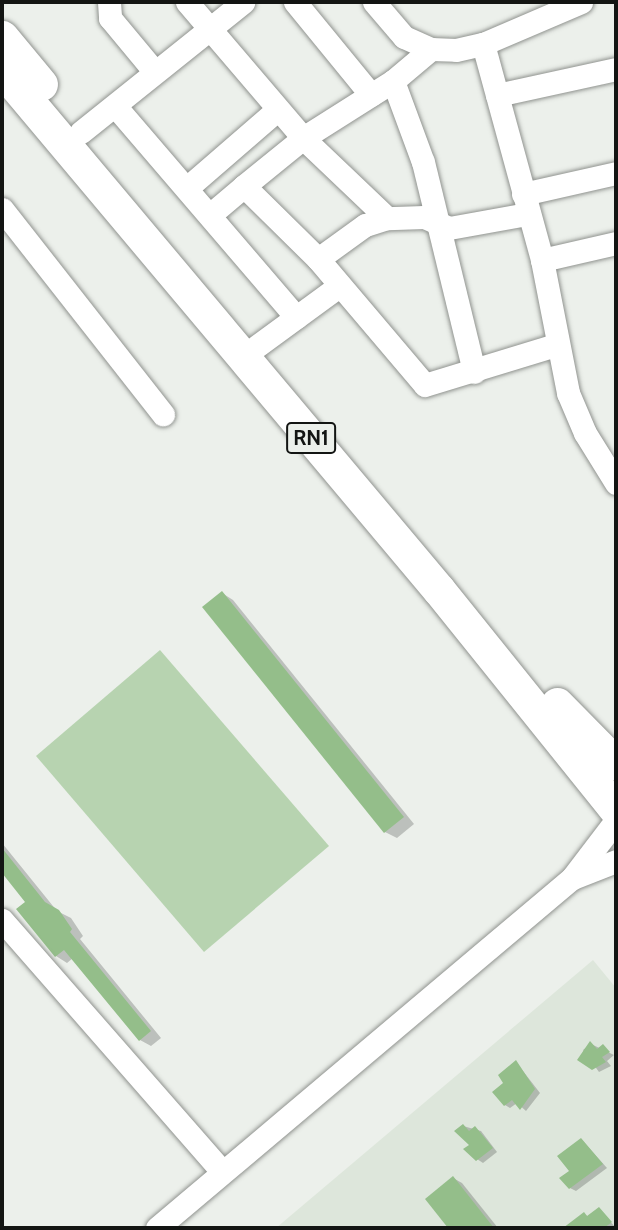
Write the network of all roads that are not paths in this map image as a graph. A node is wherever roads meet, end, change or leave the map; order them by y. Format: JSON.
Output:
{"nodes":[{"id":1,"x":109,"y":2,"type":"edge"},
{"id":2,"x":187,"y":2,"type":"edge"},
{"id":3,"x":243,"y":2,"type":"edge"},
{"id":4,"x":295,"y":2,"type":"edge"},
{"id":5,"x":374,"y":2,"type":"edge"},
{"id":6,"x":581,"y":2,"type":"edge"},
{"id":7,"x":208,"y":29,"type":"junction"},
{"id":8,"x":2,"y":37,"type":"edge"},
{"id":9,"x":483,"y":44,"type":"junction"},
{"id":10,"x":430,"y":49,"type":"junction"},
{"id":11,"x":616,"y":69,"type":"edge"},
{"id":12,"x":2,"y":70,"type":"edge"},
{"id":13,"x":155,"y":72,"type":"junction"},
{"id":14,"x":393,"y":81,"type":"junction"},
{"id":15,"x":371,"y":95,"type":"junction"},
{"id":16,"x":497,"y":95,"type":"junction"},
{"id":17,"x":116,"y":107,"type":"junction"},
{"id":18,"x":277,"y":110,"type":"junction"},
{"id":19,"x":81,"y":132,"type":"junction"},
{"id":20,"x":303,"y":138,"type":"junction"},
{"id":21,"x":616,"y":173,"type":"edge"},
{"id":22,"x":244,"y":186,"type":"junction"},
{"id":23,"x":188,"y":187,"type":"junction"},
{"id":24,"x":525,"y":204,"type":"junction"},
{"id":25,"x":2,"y":209,"type":"edge"},
{"id":26,"x":211,"y":214,"type":"junction"},
{"id":27,"x":387,"y":218,"type":"junction"},
{"id":28,"x":436,"y":225,"type":"junction"},
{"id":29,"x":616,"y":243,"type":"edge"},
{"id":30,"x":318,"y":259,"type":"junction"},
{"id":31,"x":542,"y":260,"type":"junction"},
{"id":32,"x":339,"y":286,"type":"junction"},
{"id":33,"x":296,"y":317,"type":"junction"},
{"id":34,"x":556,"y":345,"type":"junction"},
{"id":35,"x":257,"y":346,"type":"junction"},
{"id":36,"x":474,"y":372,"type":"junction"},
{"id":37,"x":163,"y":414,"type":"dead end"},
{"id":38,"x":616,"y":483,"type":"edge"},
{"id":39,"x":616,"y":764,"type":"edge"},
{"id":40,"x":615,"y":817,"type":"edge"},
{"id":41,"x":616,"y":861,"type":"edge"},
{"id":42,"x":572,"y":878,"type":"junction"},
{"id":43,"x":2,"y":920,"type":"edge"},
{"id":44,"x":222,"y":1171,"type":"junction"},
{"id":45,"x":157,"y":1228,"type":"edge"}],
"edges":[{"from":1,"to":13,"type":"street"},
{"from":2,"to":7,"type":"street"},
{"from":3,"to":7,"type":"street"},
{"from":4,"to":15,"type":"street"},
{"from":5,"to":10,"type":"street"},
{"from":6,"to":9,"type":"street"},
{"from":7,"to":13,"type":"street"},
{"from":7,"to":18,"type":"street"},
{"from":8,"to":19,"type":"highway","number":"RN1"},
{"from":9,"to":10,"type":"street"},
{"from":9,"to":16,"type":"street"},
{"from":10,"to":14,"type":"street"},
{"from":11,"to":16,"type":"street"},
{"from":12,"to":40,"type":"highway","number":"RN1"},
{"from":13,"to":17,"type":"street"},
{"from":14,"to":15,"type":"street"},
{"from":14,"to":28,"type":"street"},
{"from":15,"to":20,"type":"street"},
{"from":16,"to":24,"type":"street"},
{"from":17,"to":19,"type":"street"},
{"from":17,"to":23,"type":"street"},
{"from":18,"to":20,"type":"street"},
{"from":18,"to":23,"type":"street"},
{"from":19,"to":35,"type":"highway","number":"RN1"},
{"from":20,"to":22,"type":"street"},
{"from":20,"to":27,"type":"street"},
{"from":21,"to":24,"type":"street"},
{"from":22,"to":26,"type":"street"},
{"from":22,"to":30,"type":"street"},
{"from":23,"to":26,"type":"street"},
{"from":24,"to":28,"type":"street"},
{"from":24,"to":31,"type":"street"},
{"from":25,"to":37,"type":"street"},
{"from":26,"to":33,"type":"street"},
{"from":27,"to":28,"type":"street"},
{"from":27,"to":30,"type":"street"},
{"from":28,"to":36,"type":"street"},
{"from":29,"to":31,"type":"street"},
{"from":30,"to":32,"type":"street"},
{"from":31,"to":34,"type":"street"},
{"from":32,"to":33,"type":"street"},
{"from":32,"to":36,"type":"street"},
{"from":33,"to":35,"type":"street"},
{"from":34,"to":36,"type":"street"},
{"from":34,"to":38,"type":"street"},
{"from":35,"to":39,"type":"highway","number":"RN1"},
{"from":40,"to":42,"type":"street"},
{"from":41,"to":42,"type":"street"},
{"from":42,"to":44,"type":"street"},
{"from":43,"to":44,"type":"street"},
{"from":44,"to":45,"type":"street"}]}
